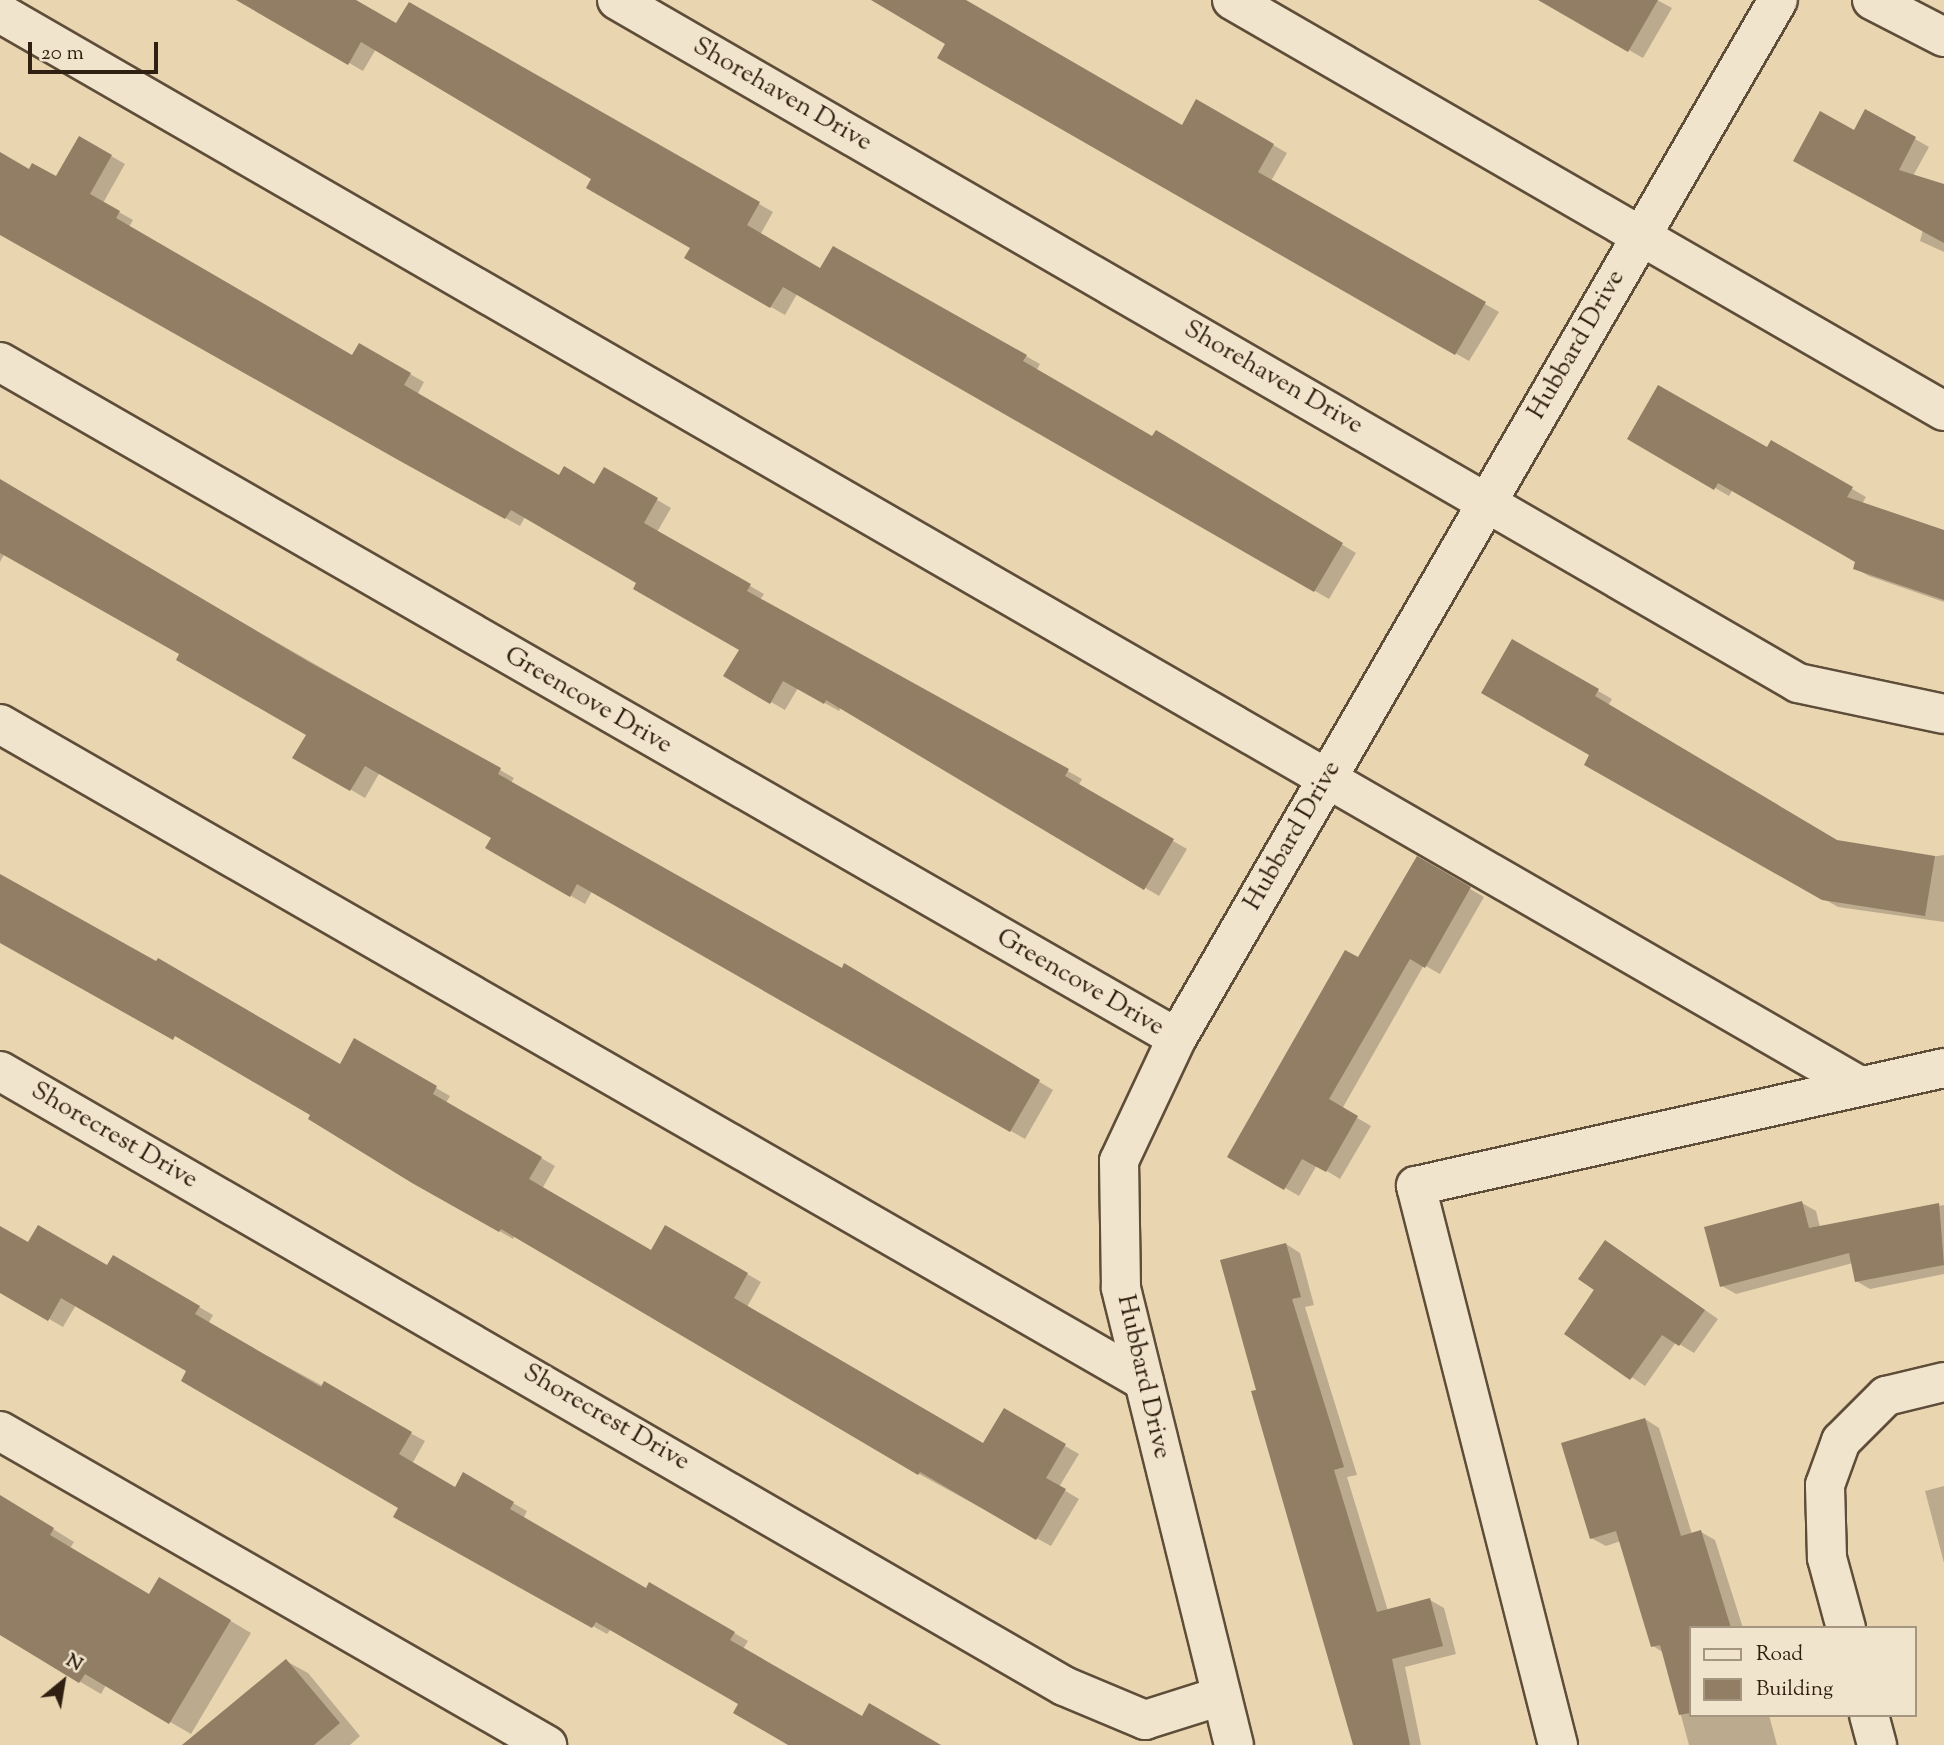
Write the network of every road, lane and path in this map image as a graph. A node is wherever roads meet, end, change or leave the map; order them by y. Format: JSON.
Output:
{"nodes":[{"id":1,"x":617,"y":0,"type":"edge"},
{"id":2,"x":1232,"y":0,"type":"edge"},
{"id":3,"x":1778,"y":0,"type":"edge"},
{"id":4,"x":1872,"y":0,"type":"edge"},
{"id":5,"x":0,"y":13,"type":"edge"},
{"id":6,"x":1944,"y":37,"type":"edge"},
{"id":7,"x":1641,"y":235,"type":"junction"},
{"id":8,"x":0,"y":362,"type":"edge"},
{"id":9,"x":1944,"y":411,"type":"edge"},
{"id":10,"x":1486,"y":500,"type":"junction"},
{"id":11,"x":1944,"y":714,"type":"edge"},
{"id":12,"x":0,"y":724,"type":"edge"},
{"id":13,"x":1325,"y":781,"type":"junction"},
{"id":14,"x":1177,"y":1038,"type":"junction"},
{"id":15,"x":1944,"y":1068,"type":"edge"},
{"id":16,"x":0,"y":1071,"type":"edge"},
{"id":17,"x":1860,"y":1087,"type":"junction"},
{"id":18,"x":1143,"y":1381,"type":"junction"},
{"id":19,"x":1944,"y":1382,"type":"edge"},
{"id":20,"x":0,"y":1431,"type":"edge"},
{"id":21,"x":1845,"y":1626,"type":"edge"},
{"id":22,"x":1221,"y":1696,"type":"junction"},
{"id":23,"x":1870,"y":1717,"type":"edge"},
{"id":24,"x":547,"y":1745,"type":"edge"},
{"id":25,"x":1234,"y":1745,"type":"edge"},
{"id":26,"x":1558,"y":1745,"type":"edge"},
{"id":27,"x":1877,"y":1745,"type":"edge"}],
"edges":[{"from":1,"to":10,"type":"street","name":"Shorehaven Drive"},
{"from":2,"to":7,"type":"street"},
{"from":3,"to":7,"type":"street","name":"Hubbard Drive"},
{"from":4,"to":6,"type":"street"},
{"from":5,"to":13,"type":"street"},
{"from":7,"to":9,"type":"street"},
{"from":7,"to":10,"type":"street","name":"Hubbard Drive"},
{"from":8,"to":14,"type":"street","name":"Greencove Drive"},
{"from":10,"to":11,"type":"street","name":"Shorehaven Drive"},
{"from":10,"to":13,"type":"street","name":"Hubbard Drive"},
{"from":12,"to":18,"type":"street"},
{"from":13,"to":14,"type":"street","name":"Hubbard Drive"},
{"from":13,"to":17,"type":"street"},
{"from":14,"to":18,"type":"street","name":"Hubbard Drive"},
{"from":15,"to":17,"type":"street"},
{"from":16,"to":22,"type":"street","name":"Shorecrest Drive"},
{"from":17,"to":26,"type":"street"},
{"from":18,"to":22,"type":"street","name":"Hubbard Drive"},
{"from":19,"to":21,"type":"street"},
{"from":20,"to":24,"type":"street"},
{"from":22,"to":25,"type":"street","name":"Hubbard Drive"},
{"from":23,"to":27,"type":"street"}]}
